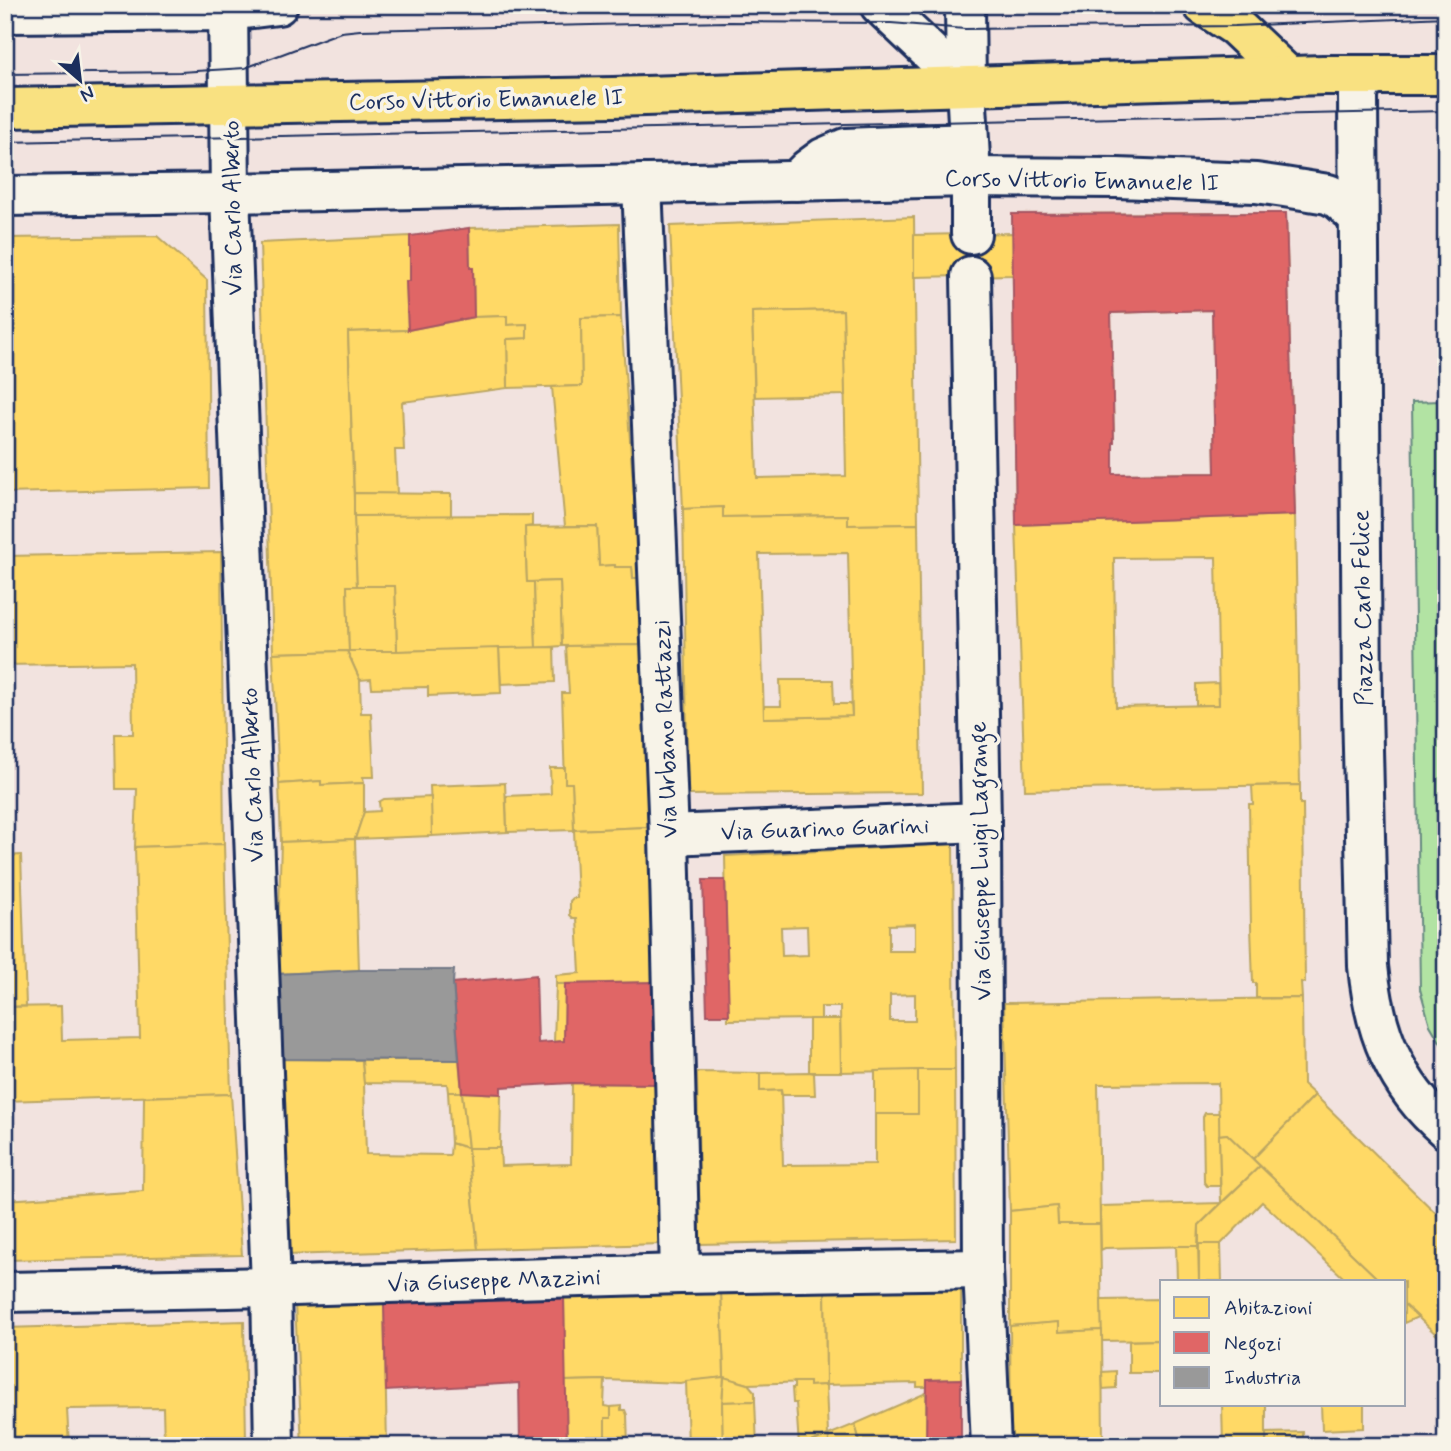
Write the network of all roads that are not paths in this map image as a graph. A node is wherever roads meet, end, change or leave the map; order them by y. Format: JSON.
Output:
{"nodes":[{"id":1,"x":278,"y":5,"type":"edge"},
{"id":2,"x":880,"y":5,"type":"edge"},
{"id":3,"x":965,"y":5,"type":"edge"},
{"id":4,"x":1203,"y":5,"type":"edge"},
{"id":5,"x":228,"y":8,"type":"edge"},
{"id":6,"x":5,"y":13,"type":"edge"},
{"id":7,"x":1378,"y":75,"type":"junction"},
{"id":8,"x":1446,"y":75,"type":"edge"},
{"id":9,"x":1289,"y":77,"type":"junction"},
{"id":10,"x":966,"y":86,"type":"junction"},
{"id":11,"x":230,"y":103,"type":"junction"},
{"id":12,"x":5,"y":108,"type":"edge"},
{"id":13,"x":970,"y":160,"type":"junction"},
{"id":14,"x":642,"y":184,"type":"junction"},
{"id":15,"x":230,"y":193,"type":"junction"},
{"id":16,"x":5,"y":196,"type":"edge"},
{"id":17,"x":1358,"y":217,"type":"junction"},
{"id":18,"x":971,"y":234,"type":"dead end"},
{"id":19,"x":971,"y":276,"type":"dead end"},
{"id":20,"x":981,"y":822,"type":"junction"},
{"id":21,"x":669,"y":835,"type":"junction"},
{"id":22,"x":1446,"y":1129,"type":"edge"},
{"id":23,"x":983,"y":1269,"type":"junction"},
{"id":24,"x":680,"y":1274,"type":"junction"},
{"id":25,"x":271,"y":1286,"type":"junction"},
{"id":26,"x":5,"y":1292,"type":"edge"},
{"id":27,"x":274,"y":1446,"type":"edge"},
{"id":28,"x":991,"y":1446,"type":"edge"}],
"edges":[{"from":1,"to":5,"type":"street"},
{"from":2,"to":10,"type":"street"},
{"from":3,"to":10,"type":"street"},
{"from":4,"to":9,"type":"main road"},
{"from":5,"to":6,"type":"street"},
{"from":5,"to":11,"type":"street","name":"Via Carlo Alberto"},
{"from":7,"to":8,"type":"main road","name":"Corso Vittorio Emanuele II"},
{"from":7,"to":9,"type":"main road","name":"Corso Vittorio Emanuele II"},
{"from":7,"to":17,"type":"street","name":"Piazza Carlo Felice"},
{"from":9,"to":10,"type":"main road","name":"Corso Vittorio Emanuele II"},
{"from":10,"to":11,"type":"main road","name":"Corso Vittorio Emanuele II"},
{"from":10,"to":13,"type":"street"},
{"from":11,"to":12,"type":"main road","name":"Corso Vittorio Emanuele II"},
{"from":11,"to":15,"type":"street","name":"Via Carlo Alberto"},
{"from":13,"to":14,"type":"street","name":"Corso Vittorio Emanuele II"},
{"from":13,"to":17,"type":"street","name":"Corso Vittorio Emanuele II"},
{"from":13,"to":18,"type":"street"},
{"from":14,"to":15,"type":"street","name":"Corso Vittorio Emanuele II"},
{"from":14,"to":21,"type":"street","name":"Via Urbano Rattazzi"},
{"from":15,"to":16,"type":"street","name":"Corso Vittorio Emanuele II"},
{"from":15,"to":25,"type":"street","name":"Via Carlo Alberto"},
{"from":17,"to":22,"type":"street","name":"Piazza Carlo Felice"},
{"from":19,"to":20,"type":"street","name":"Via Giuseppe Luigi Lagrange"},
{"from":20,"to":21,"type":"street","name":"Via Guarino Guarini"},
{"from":20,"to":23,"type":"street","name":"Via Giuseppe Luigi Lagrange"},
{"from":21,"to":24,"type":"street","name":"Via Urbano Rattazzi"},
{"from":23,"to":24,"type":"street","name":"Via Giuseppe Mazzini"},
{"from":23,"to":28,"type":"street","name":"Via Giuseppe Luigi Lagrange"},
{"from":24,"to":25,"type":"street","name":"Via Giuseppe Mazzini"},
{"from":25,"to":26,"type":"street","name":"Via Giuseppe Mazzini"},
{"from":25,"to":27,"type":"street","name":"Via Carlo Alberto"}]}
